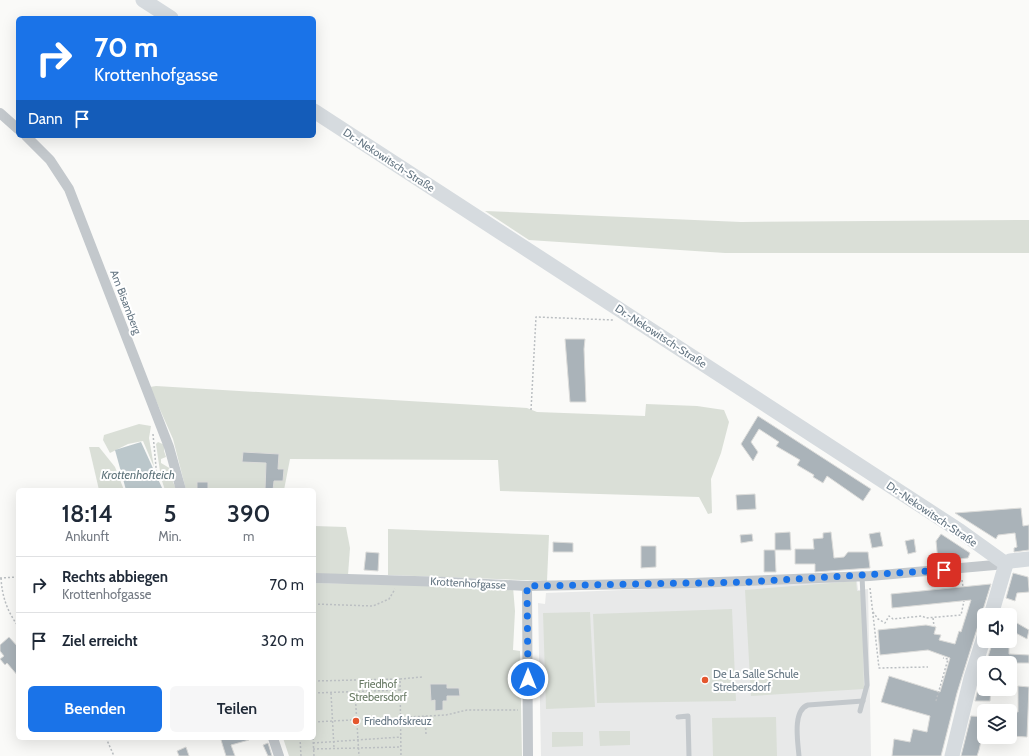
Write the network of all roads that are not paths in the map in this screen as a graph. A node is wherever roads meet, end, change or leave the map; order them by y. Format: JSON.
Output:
{"nodes":[{"id":1,"x":144,"y":0,"type":"edge"},
{"id":2,"x":168,"y":16,"type":"edge"},
{"id":3,"x":316,"y":112,"type":"edge"},
{"id":4,"x":0,"y":113,"type":"edge"},
{"id":5,"x":16,"y":127,"type":"edge"},
{"id":6,"x":28,"y":138,"type":"edge"},
{"id":7,"x":180,"y":488,"type":"edge"},
{"id":8,"x":1029,"y":559,"type":"edge"},
{"id":9,"x":1006,"y":564,"type":"junction"},
{"id":10,"x":862,"y":575,"type":"junction"},
{"id":11,"x":316,"y":578,"type":"edge"},
{"id":12,"x":527,"y":586,"type":"junction"},
{"id":13,"x":993,"y":608,"type":"edge"},
{"id":14,"x":980,"y":648,"type":"edge"},
{"id":15,"x":863,"y":701,"type":"junction"},
{"id":16,"x":860,"y":711,"type":"dead end"},
{"id":17,"x":678,"y":717,"type":"dead end"},
{"id":18,"x":274,"y":740,"type":"edge"},
{"id":19,"x":279,"y":756,"type":"edge"},
{"id":20,"x":528,"y":756,"type":"edge"},
{"id":21,"x":689,"y":756,"type":"edge"},
{"id":22,"x":799,"y":756,"type":"edge"},
{"id":23,"x":952,"y":756,"type":"edge"}],
"edges":[{"from":1,"to":2,"type":"main road"},
{"from":3,"to":9,"type":"main road","name":"Dr.-Nekowitsch-Straße"},
{"from":4,"to":5,"type":"street"},
{"from":6,"to":7,"type":"street","name":"Am Bisamberg"},
{"from":8,"to":9,"type":"main road","name":"Krottenhofgasse"},
{"from":9,"to":10,"type":"street","name":"Krottenhofgasse"},
{"from":9,"to":13,"type":"main road"},
{"from":10,"to":12,"type":"street","name":"Krottenhofgasse"},
{"from":10,"to":15,"type":"lane"},
{"from":11,"to":12,"type":"street","name":"Krottenhofgasse"},
{"from":12,"to":20,"type":"street"},
{"from":14,"to":23,"type":"main road"},
{"from":15,"to":16,"type":"lane"},
{"from":15,"to":22,"type":"lane"},
{"from":17,"to":21,"type":"lane"},
{"from":18,"to":19,"type":"street"}]}
